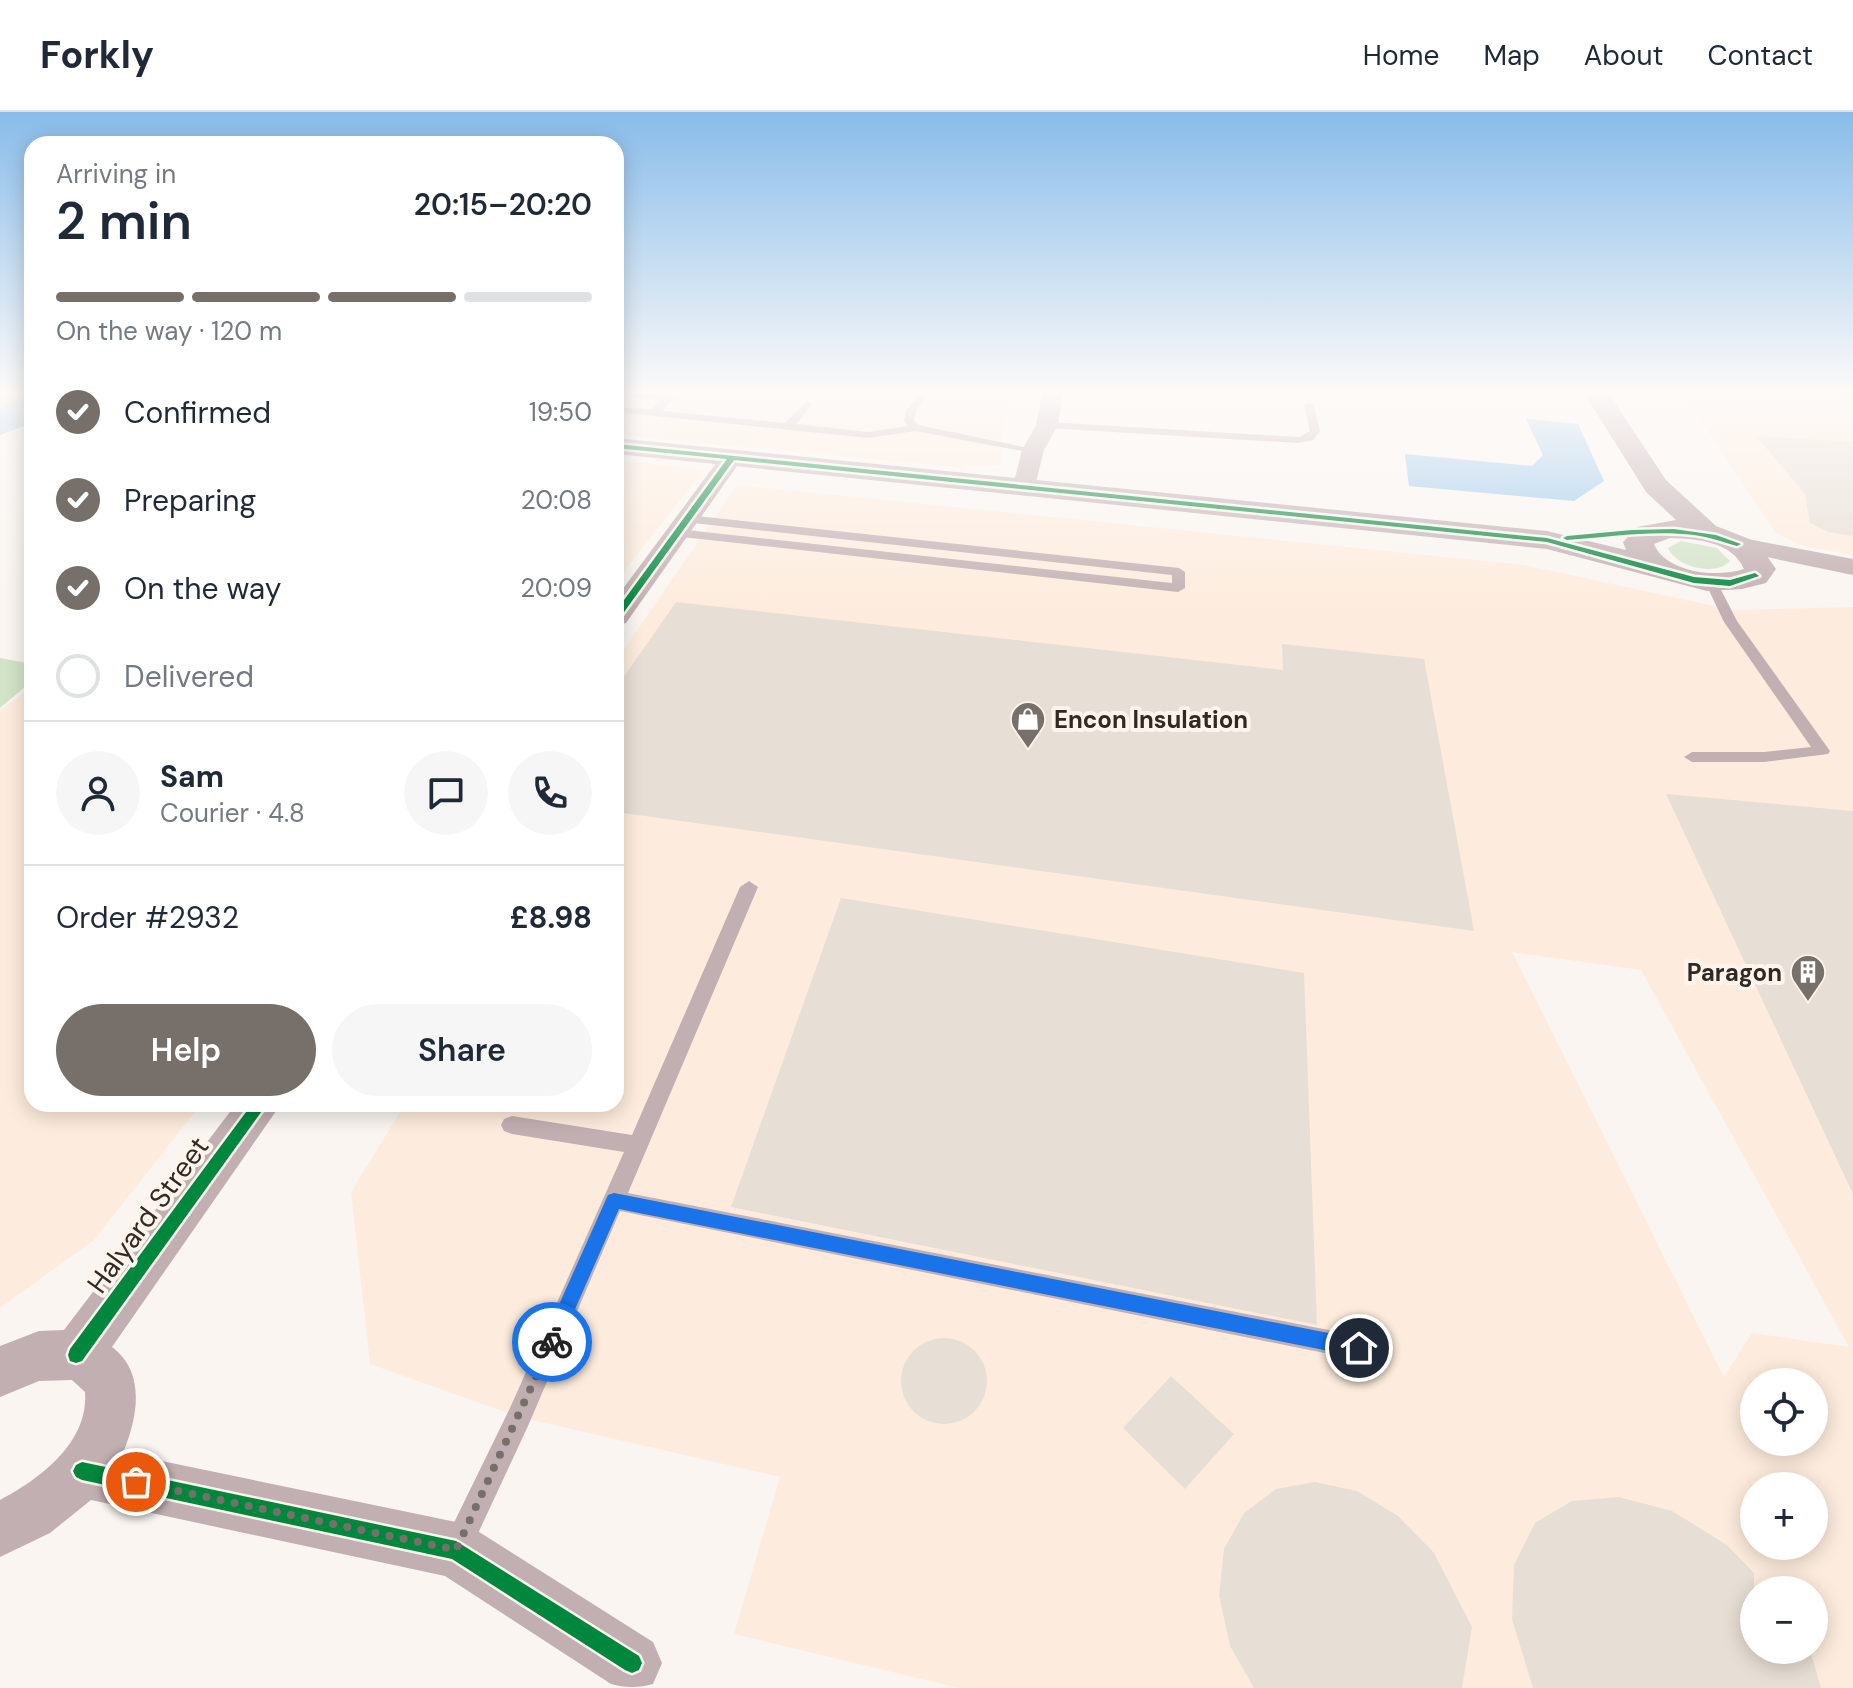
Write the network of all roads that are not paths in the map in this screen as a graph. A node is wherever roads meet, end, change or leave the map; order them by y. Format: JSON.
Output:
{"nodes":[{"id":1,"x":727,"y":465,"type":"edge"},
{"id":2,"x":791,"y":465,"type":"edge"},
{"id":3,"x":1029,"y":465,"type":"edge"},
{"id":4,"x":1642,"y":465,"type":"edge"},
{"id":5,"x":1024,"y":486,"type":"junction"},
{"id":6,"x":1656,"y":486,"type":"junction"},
{"id":7,"x":682,"y":526,"type":"junction"},
{"id":8,"x":1653,"y":531,"type":"junction"},
{"id":9,"x":1705,"y":532,"type":"junction"},
{"id":10,"x":1547,"y":540,"type":"junction"},
{"id":11,"x":1737,"y":544,"type":"junction"},
{"id":12,"x":1664,"y":569,"type":"junction"},
{"id":13,"x":1853,"y":570,"type":"edge"},
{"id":14,"x":1755,"y":576,"type":"junction"},
{"id":15,"x":1711,"y":582,"type":"junction"},
{"id":16,"x":624,"y":606,"type":"edge"},
{"id":17,"x":1692,"y":757,"type":"dead end"},
{"id":18,"x":749,"y":887,"type":"dead end"},
{"id":19,"x":254,"y":1112,"type":"edge"},
{"id":20,"x":512,"y":1125,"type":"dead end"},
{"id":21,"x":638,"y":1145,"type":"junction"},
{"id":22,"x":614,"y":1200,"type":"junction"},
{"id":23,"x":1359,"y":1348,"type":"dead end"},
{"id":24,"x":76,"y":1355,"type":"junction"},
{"id":25,"x":0,"y":1372,"type":"edge"},
{"id":26,"x":82,"y":1471,"type":"junction"},
{"id":27,"x":0,"y":1529,"type":"edge"},
{"id":28,"x":456,"y":1550,"type":"junction"},
{"id":29,"x":632,"y":1663,"type":"dead end"}],
"edges":[{"from":1,"to":7,"type":"street"},
{"from":2,"to":5,"type":"street"},
{"from":3,"to":5,"type":"street"},
{"from":4,"to":6,"type":"street"},
{"from":5,"to":10,"type":"street"},
{"from":6,"to":8,"type":"street"},
{"from":6,"to":9,"type":"street"},
{"from":7,"to":7,"type":"lane"},
{"from":7,"to":16,"type":"street"},
{"from":8,"to":9,"type":"street"},
{"from":8,"to":10,"type":"street"},
{"from":8,"to":12,"type":"street"},
{"from":9,"to":11,"type":"street"},
{"from":10,"to":12,"type":"street"},
{"from":11,"to":13,"type":"street"},
{"from":11,"to":14,"type":"street"},
{"from":12,"to":15,"type":"street"},
{"from":13,"to":14,"type":"street"},
{"from":14,"to":15,"type":"street"},
{"from":15,"to":17,"type":"lane"},
{"from":18,"to":21,"type":"lane"},
{"from":19,"to":24,"type":"street","name":"Halyard Street"},
{"from":20,"to":21,"type":"lane"},
{"from":21,"to":22,"type":"lane"},
{"from":22,"to":23,"type":"lane"},
{"from":22,"to":28,"type":"lane"},
{"from":24,"to":25,"type":"street"},
{"from":24,"to":26,"type":"street"},
{"from":26,"to":27,"type":"street"},
{"from":26,"to":28,"type":"street"},
{"from":28,"to":29,"type":"street"}]}
